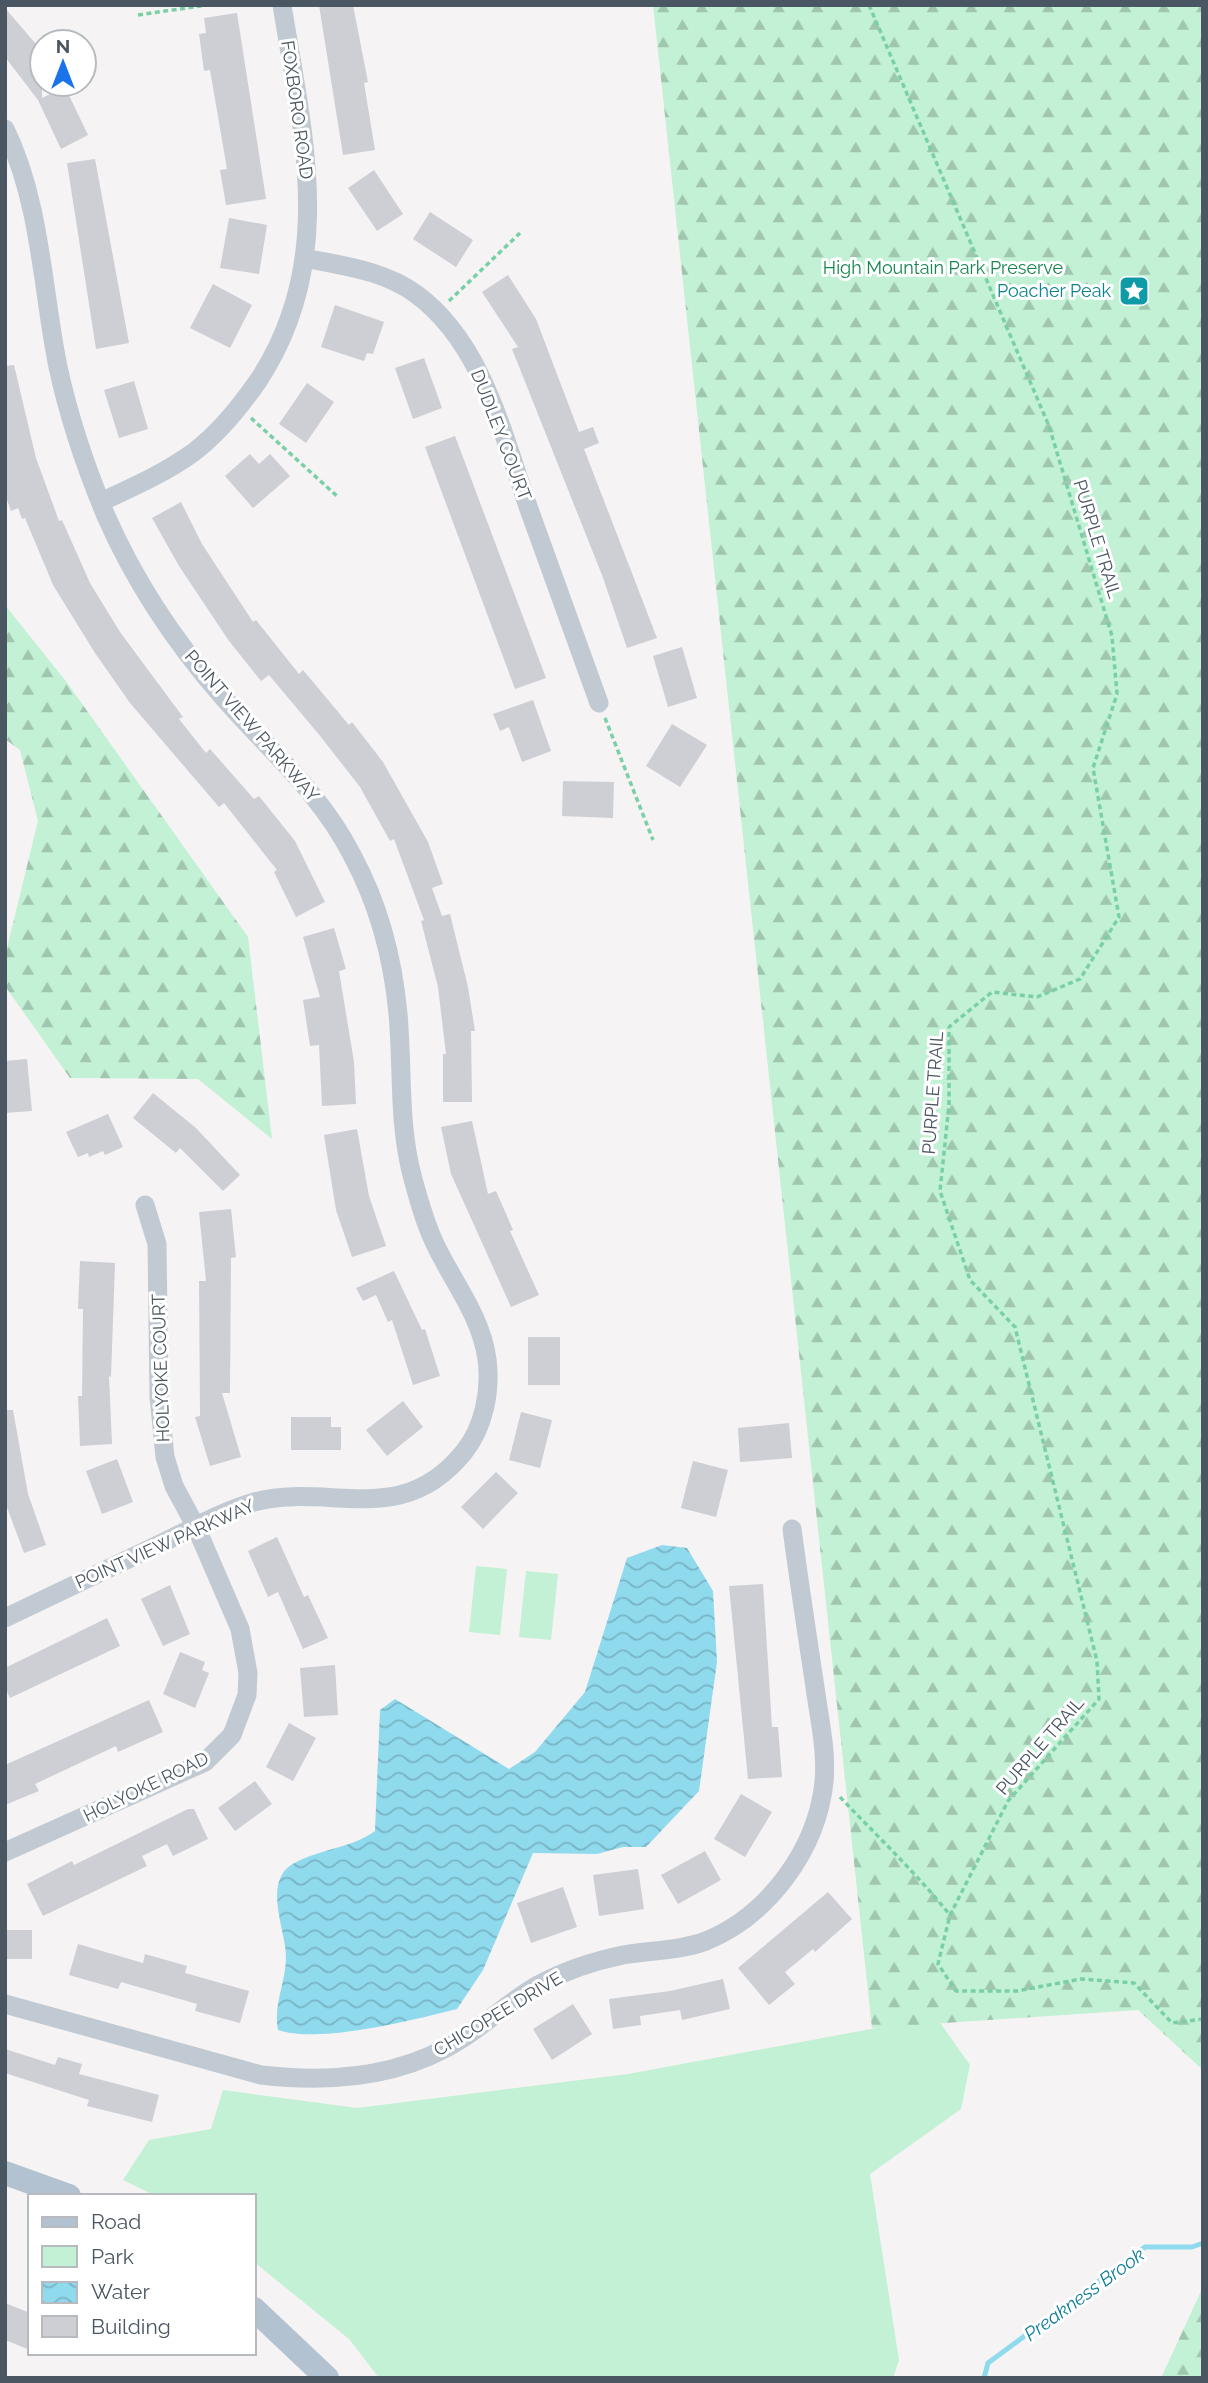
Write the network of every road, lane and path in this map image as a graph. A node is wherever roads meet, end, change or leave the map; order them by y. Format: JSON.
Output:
{"nodes":[{"id":1,"x":207,"y":5,"type":"edge"},
{"id":2,"x":282,"y":5,"type":"edge"},
{"id":3,"x":869,"y":5,"type":"edge"},
{"id":4,"x":138,"y":15,"type":"dead end"},
{"id":5,"x":5,"y":129,"type":"edge"},
{"id":6,"x":520,"y":233,"type":"dead end"},
{"id":7,"x":305,"y":258,"type":"junction"},
{"id":8,"x":437,"y":312,"type":"junction"},
{"id":9,"x":239,"y":407,"type":"junction"},
{"id":10,"x":338,"y":497,"type":"dead end"},
{"id":11,"x":101,"y":502,"type":"junction"},
{"id":12,"x":599,"y":703,"type":"joint"},
{"id":13,"x":653,"y":840,"type":"dead end"},
{"id":14,"x":145,"y":1205,"type":"dead end"},
{"id":15,"x":196,"y":1527,"type":"junction"},
{"id":16,"x":792,"y":1530,"type":"dead end"},
{"id":17,"x":5,"y":1618,"type":"edge"},
{"id":18,"x":824,"y":1780,"type":"junction"},
{"id":19,"x":5,"y":1852,"type":"edge"},
{"id":20,"x":950,"y":1915,"type":"junction"},
{"id":21,"x":5,"y":2004,"type":"edge"},
{"id":22,"x":1203,"y":2019,"type":"edge"},
{"id":23,"x":5,"y":2173,"type":"edge"},
{"id":24,"x":63,"y":2194,"type":"edge"},
{"id":25,"x":256,"y":2311,"type":"edge"},
{"id":26,"x":327,"y":2378,"type":"edge"}],
"edges":[{"from":1,"to":4,"type":"path"},
{"from":2,"to":7,"type":"street","name":"FOXBORO ROAD"},
{"from":3,"to":20,"type":"path","name":"PURPLE TRAIL"},
{"from":5,"to":11,"type":"street","name":"POINT VIEW PARKWAY"},
{"from":6,"to":8,"type":"path"},
{"from":7,"to":8,"type":"street","name":"DUDLEY COURT"},
{"from":7,"to":9,"type":"street","name":"FOXBORO ROAD"},
{"from":8,"to":12,"type":"street","name":"DUDLEY COURT"},
{"from":9,"to":10,"type":"path"},
{"from":9,"to":11,"type":"street","name":"FOXBORO ROAD"},
{"from":11,"to":15,"type":"street","name":"POINT VIEW PARKWAY"},
{"from":12,"to":13,"type":"path"},
{"from":14,"to":15,"type":"street","name":"HOLYOKE COURT"},
{"from":15,"to":17,"type":"street","name":"POINT VIEW PARKWAY"},
{"from":15,"to":19,"type":"street","name":"HOLYOKE ROAD"},
{"from":16,"to":18,"type":"street","name":"CHICOPEE DRIVE"},
{"from":18,"to":20,"type":"path"},
{"from":18,"to":21,"type":"street","name":"CHICOPEE DRIVE"},
{"from":20,"to":22,"type":"path","name":"PURPLE TRAIL"},
{"from":23,"to":24,"type":"main road"},
{"from":25,"to":26,"type":"main road"}]}
